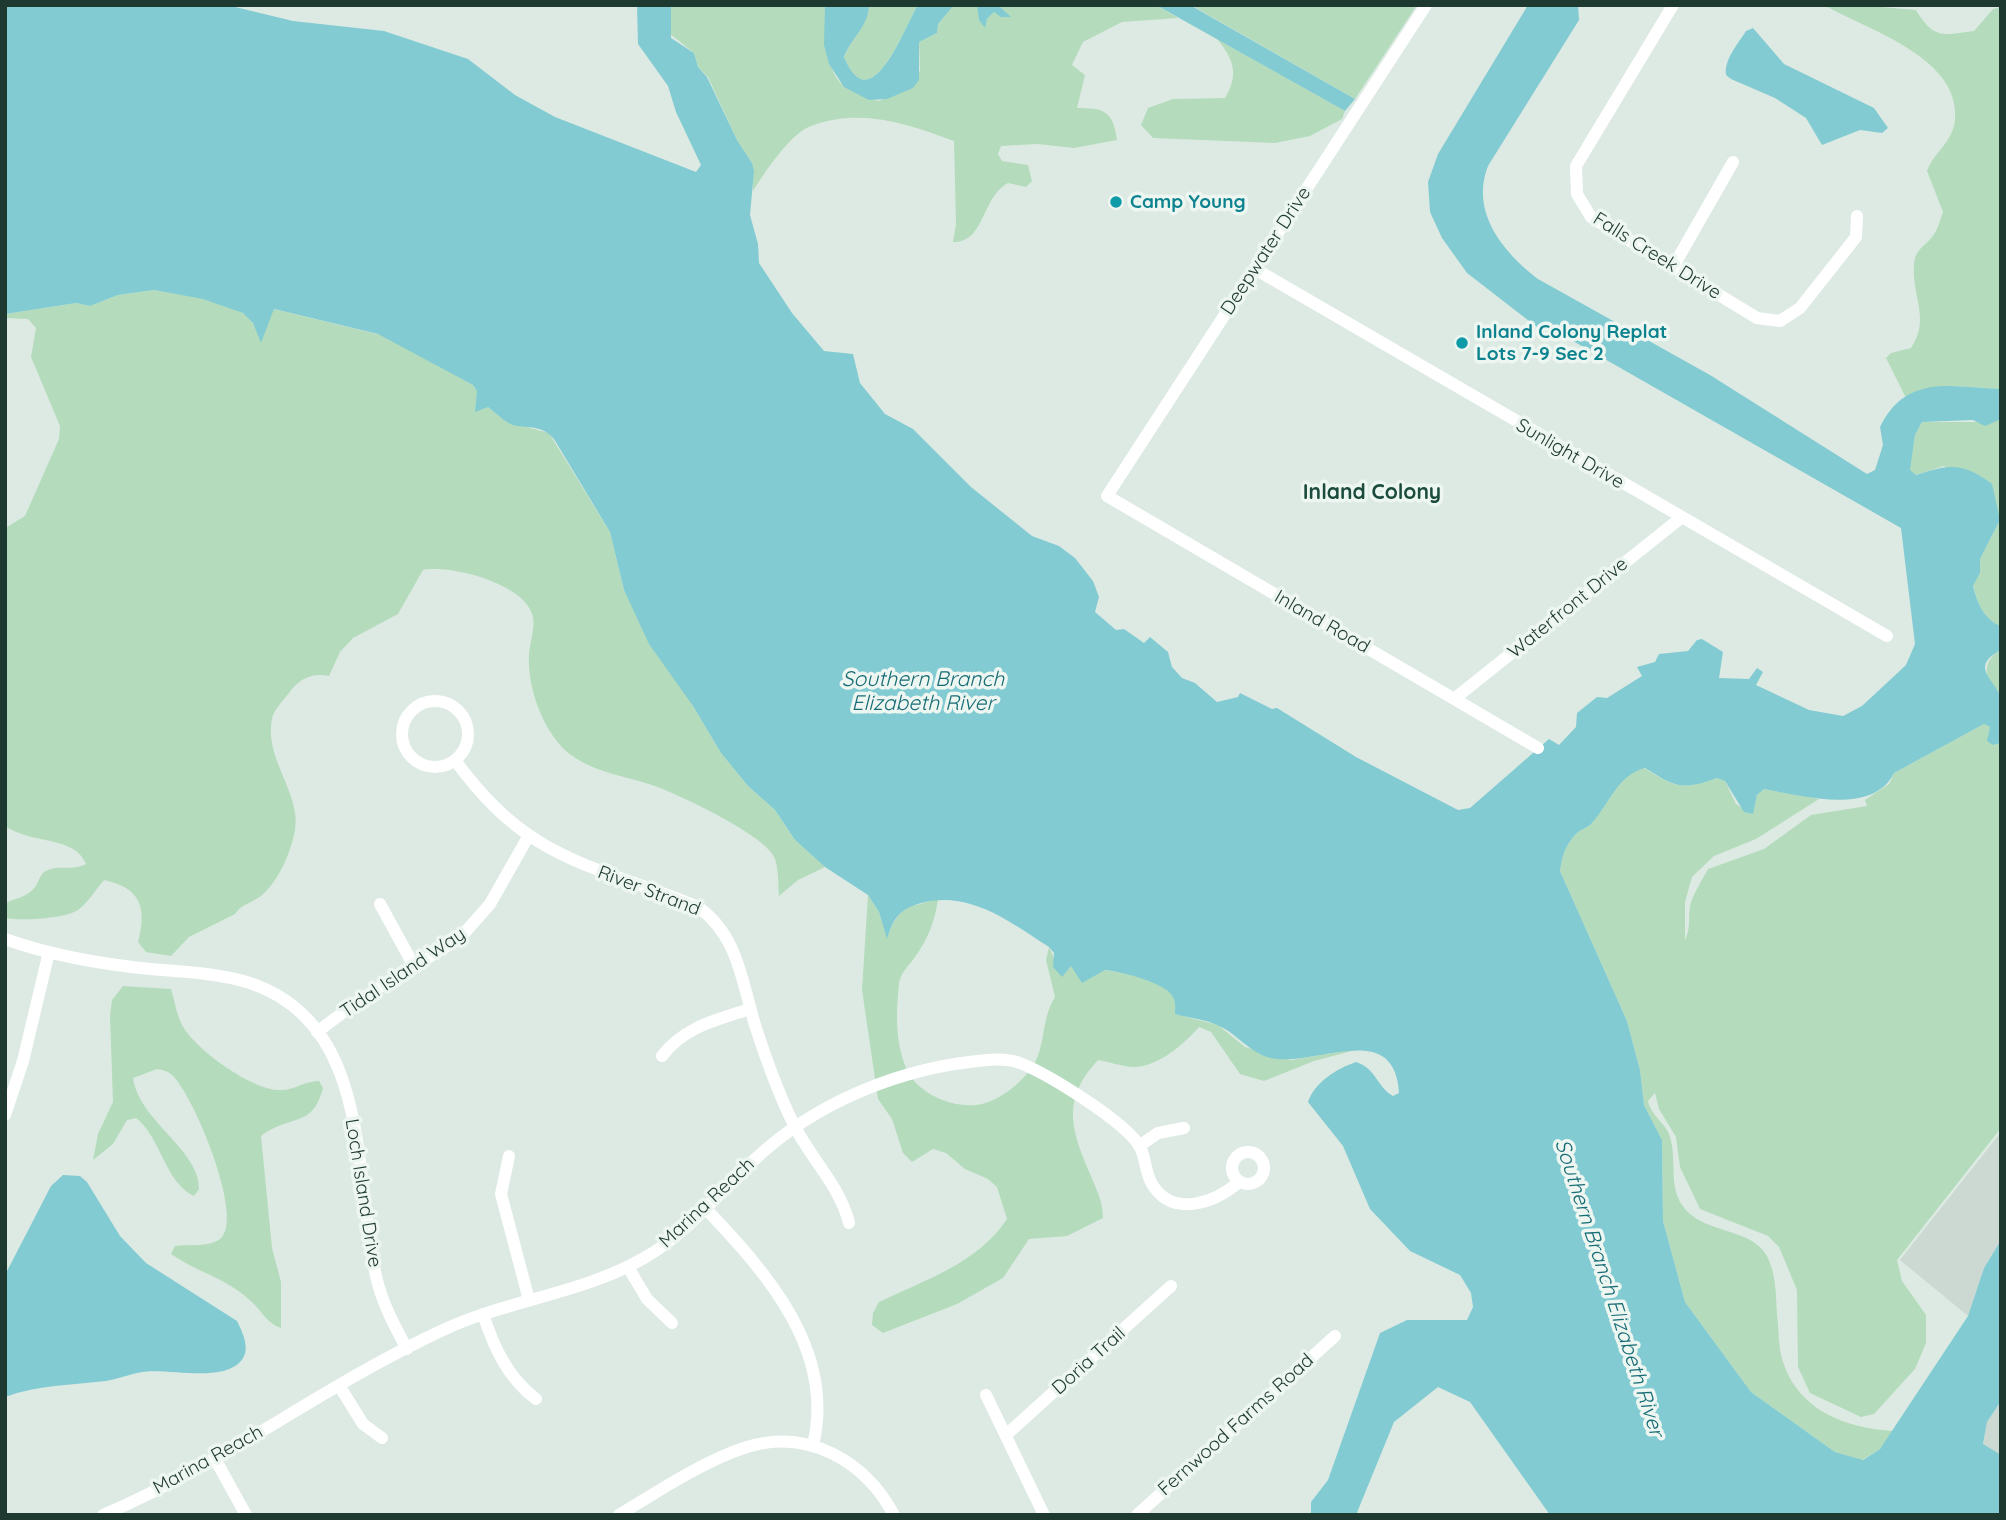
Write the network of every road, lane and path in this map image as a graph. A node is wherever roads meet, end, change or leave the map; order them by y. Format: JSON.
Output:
{"nodes":[{"id":1,"x":1426,"y":5,"type":"edge"},
{"id":2,"x":1673,"y":5,"type":"edge"},
{"id":3,"x":1733,"y":162,"type":"dead end"},
{"id":4,"x":1857,"y":216,"type":"dead end"},
{"id":5,"x":1673,"y":267,"type":"junction"},
{"id":6,"x":1255,"y":269,"type":"junction"},
{"id":7,"x":1107,"y":496,"type":"joint"},
{"id":8,"x":1682,"y":517,"type":"junction"},
{"id":9,"x":1887,"y":636,"type":"dead end"},
{"id":10,"x":1454,"y":699,"type":"junction"},
{"id":11,"x":1538,"y":748,"type":"dead end"},
{"id":12,"x":454,"y":760,"type":"junction"},
{"id":13,"x":528,"y":837,"type":"junction"},
{"id":14,"x":380,"y":904,"type":"dead end"},
{"id":15,"x":5,"y":939,"type":"edge"},
{"id":16,"x":49,"y":952,"type":"junction"},
{"id":17,"x":414,"y":966,"type":"junction"},
{"id":18,"x":750,"y":1009,"type":"junction"},
{"id":19,"x":317,"y":1032,"type":"junction"},
{"id":20,"x":662,"y":1056,"type":"dead end"},
{"id":21,"x":5,"y":1115,"type":"edge"},
{"id":22,"x":794,"y":1126,"type":"junction"},
{"id":23,"x":1184,"y":1128,"type":"dead end"},
{"id":24,"x":1139,"y":1146,"type":"junction"},
{"id":25,"x":509,"y":1156,"type":"dead end"},
{"id":26,"x":1239,"y":1182,"type":"dead end"},
{"id":27,"x":706,"y":1209,"type":"junction"},
{"id":28,"x":849,"y":1223,"type":"dead end"},
{"id":29,"x":628,"y":1267,"type":"junction"},
{"id":30,"x":1171,"y":1286,"type":"dead end"},
{"id":31,"x":529,"y":1300,"type":"junction"},
{"id":32,"x":483,"y":1314,"type":"junction"},
{"id":33,"x":672,"y":1323,"type":"dead end"},
{"id":34,"x":1335,"y":1336,"type":"dead end"},
{"id":35,"x":407,"y":1349,"type":"junction"},
{"id":36,"x":340,"y":1387,"type":"junction"},
{"id":37,"x":986,"y":1395,"type":"dead end"},
{"id":38,"x":536,"y":1399,"type":"dead end"},
{"id":39,"x":1006,"y":1435,"type":"junction"},
{"id":40,"x":382,"y":1438,"type":"dead end"},
{"id":41,"x":813,"y":1446,"type":"junction"},
{"id":42,"x":214,"y":1457,"type":"junction"},
{"id":43,"x":644,"y":1509,"type":"edge"},
{"id":44,"x":103,"y":1515,"type":"edge"},
{"id":45,"x":246,"y":1515,"type":"edge"},
{"id":46,"x":619,"y":1515,"type":"edge"},
{"id":47,"x":894,"y":1515,"type":"edge"},
{"id":48,"x":1044,"y":1515,"type":"edge"},
{"id":49,"x":1138,"y":1515,"type":"edge"}],
"edges":[{"from":1,"to":6,"type":"street","name":"Deepwater Drive"},
{"from":2,"to":5,"type":"street","name":"Falls Creek Drive"},
{"from":3,"to":5,"type":"street"},
{"from":4,"to":5,"type":"street","name":"Falls Creek Drive"},
{"from":6,"to":7,"type":"street","name":"Deepwater Drive"},
{"from":6,"to":8,"type":"street","name":"Sunlight Drive"},
{"from":7,"to":10,"type":"street","name":"Inland Road"},
{"from":8,"to":9,"type":"street","name":"Sunlight Drive"},
{"from":8,"to":10,"type":"street","name":"Waterfront Drive"},
{"from":10,"to":11,"type":"street","name":"Inland Road"},
{"from":12,"to":12,"type":"street"},
{"from":12,"to":13,"type":"street","name":"River Strand"},
{"from":13,"to":17,"type":"street","name":"Tidal Island Way"},
{"from":13,"to":18,"type":"street","name":"River Strand"},
{"from":14,"to":17,"type":"street"},
{"from":15,"to":16,"type":"street","name":"Loch Island Drive"},
{"from":16,"to":19,"type":"street","name":"Loch Island Drive"},
{"from":16,"to":21,"type":"street"},
{"from":17,"to":19,"type":"street","name":"Tidal Island Way"},
{"from":18,"to":20,"type":"street"},
{"from":18,"to":22,"type":"street","name":"River Strand"},
{"from":19,"to":35,"type":"street","name":"Loch Island Drive"},
{"from":22,"to":24,"type":"street","name":"Marina Reach"},
{"from":22,"to":27,"type":"street","name":"Marina Reach"},
{"from":22,"to":28,"type":"street","name":"River Strand"},
{"from":23,"to":24,"type":"street"},
{"from":24,"to":26,"type":"street","name":"Marina Reach"},
{"from":25,"to":31,"type":"street"},
{"from":27,"to":29,"type":"street","name":"Marina Reach"},
{"from":27,"to":41,"type":"street"},
{"from":29,"to":31,"type":"street","name":"Marina Reach"},
{"from":29,"to":33,"type":"street"},
{"from":30,"to":39,"type":"street","name":"Doria Trail"},
{"from":31,"to":32,"type":"street","name":"Marina Reach"},
{"from":32,"to":35,"type":"street","name":"Marina Reach"},
{"from":32,"to":38,"type":"street"},
{"from":34,"to":49,"type":"street","name":"Fernwood Farms Road"},
{"from":35,"to":36,"type":"street","name":"Marina Reach"},
{"from":36,"to":40,"type":"street"},
{"from":36,"to":42,"type":"street","name":"Marina Reach"},
{"from":37,"to":39,"type":"street"},
{"from":39,"to":48,"type":"street"},
{"from":41,"to":43,"type":"street"},
{"from":41,"to":47,"type":"street"},
{"from":42,"to":44,"type":"street","name":"Marina Reach"},
{"from":42,"to":45,"type":"street"},
{"from":43,"to":46,"type":"street"}]}
